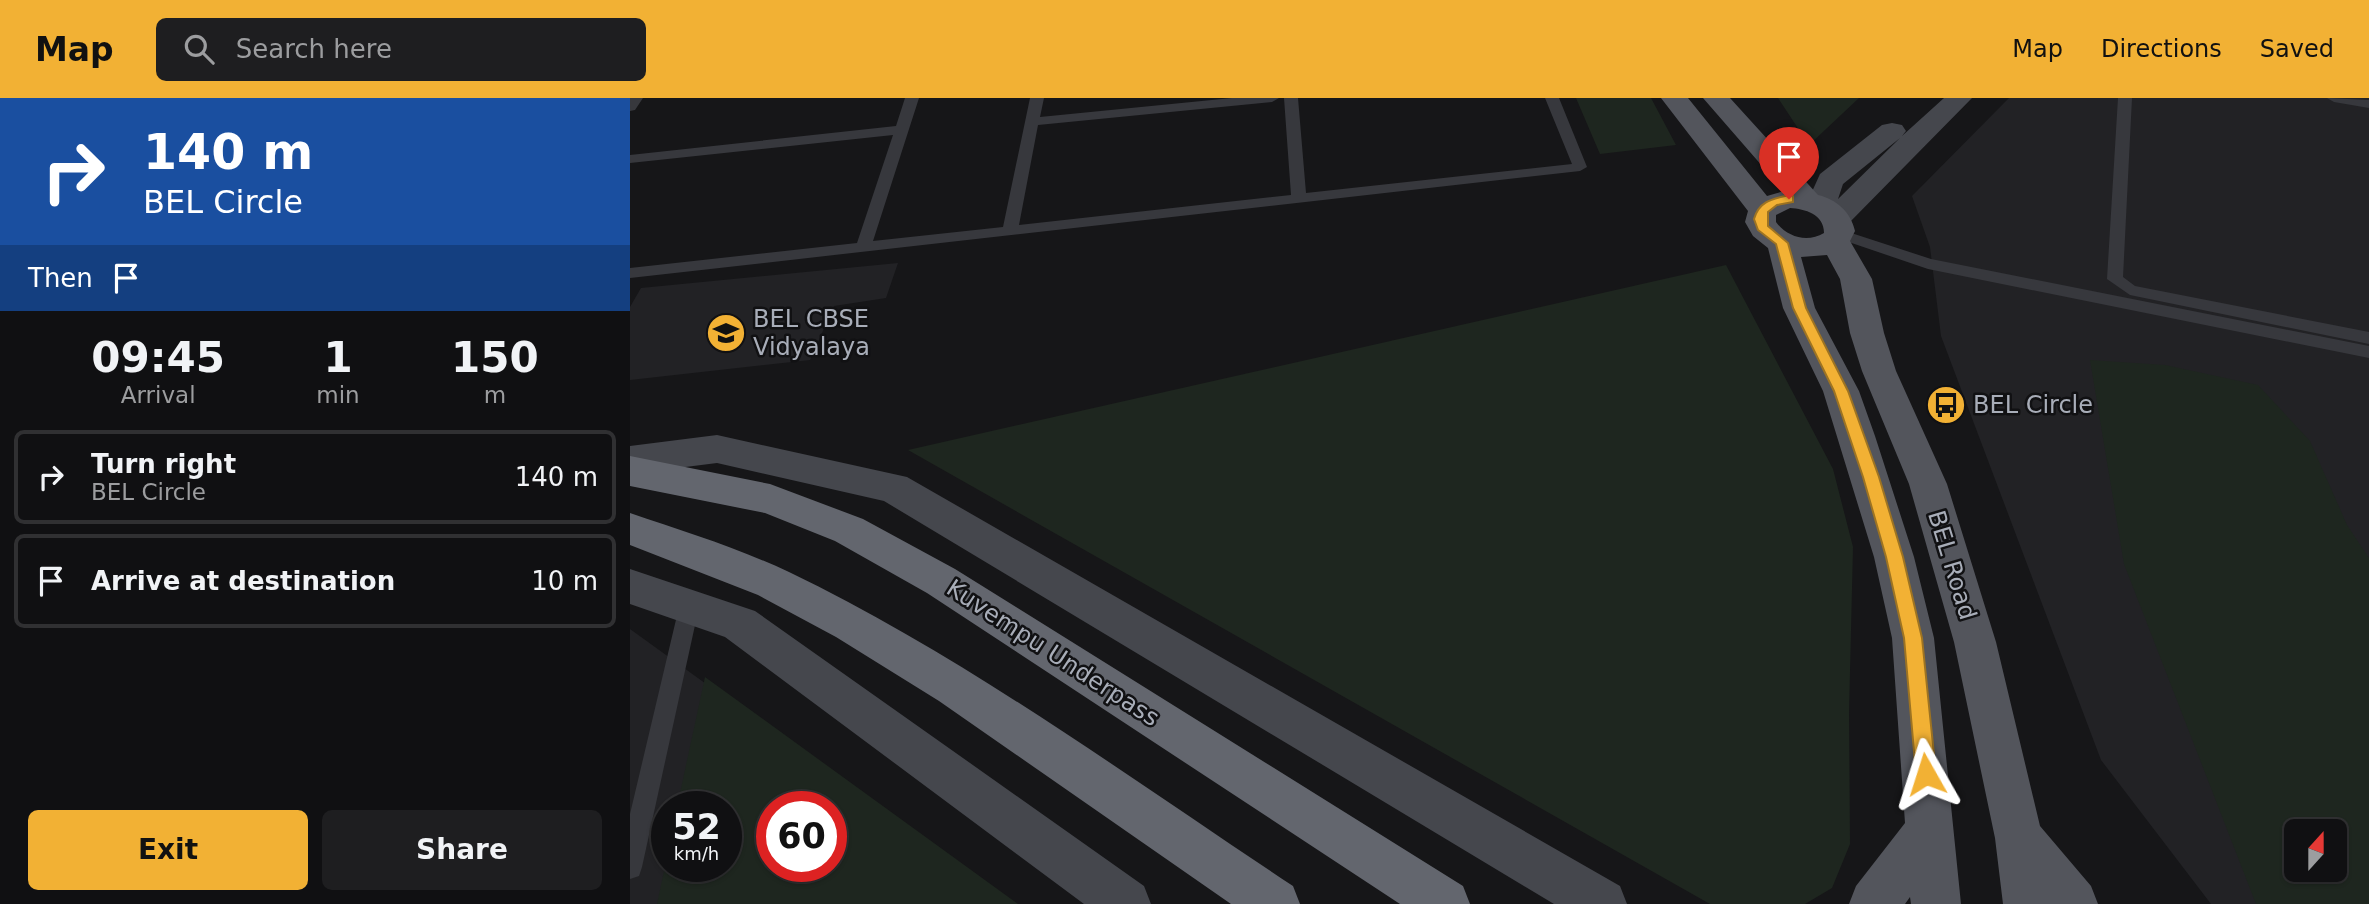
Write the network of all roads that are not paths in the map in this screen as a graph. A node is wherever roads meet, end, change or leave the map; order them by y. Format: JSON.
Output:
{"nodes":[{"id":1,"x":636,"y":98,"type":"edge"},
{"id":2,"x":912,"y":98,"type":"edge"},
{"id":3,"x":1037,"y":98,"type":"edge"},
{"id":4,"x":1272,"y":98,"type":"edge"},
{"id":5,"x":1291,"y":98,"type":"edge"},
{"id":6,"x":1552,"y":98,"type":"edge"},
{"id":7,"x":1674,"y":98,"type":"edge"},
{"id":8,"x":1716,"y":98,"type":"edge"},
{"id":9,"x":1930,"y":98,"type":"edge"},
{"id":10,"x":1959,"y":98,"type":"edge"},
{"id":11,"x":2125,"y":98,"type":"edge"},
{"id":12,"x":2334,"y":98,"type":"edge"},
{"id":13,"x":2369,"y":104,"type":"edge"},
{"id":14,"x":630,"y":107,"type":"edge"},
{"id":15,"x":1032,"y":122,"type":"junction"},
{"id":16,"x":901,"y":130,"type":"junction"},
{"id":17,"x":630,"y":159,"type":"edge"},
{"id":18,"x":1298,"y":198,"type":"junction"},
{"id":19,"x":1828,"y":220,"type":"junction"},
{"id":20,"x":1772,"y":227,"type":"junction"},
{"id":21,"x":1010,"y":230,"type":"junction"},
{"id":22,"x":863,"y":247,"type":"junction"},
{"id":23,"x":630,"y":273,"type":"edge"},
{"id":24,"x":2369,"y":338,"type":"edge"},
{"id":25,"x":2369,"y":352,"type":"edge"},
{"id":26,"x":630,"y":460,"type":"edge"},
{"id":27,"x":630,"y":471,"type":"edge"},
{"id":28,"x":630,"y":529,"type":"edge"},
{"id":29,"x":630,"y":586,"type":"edge"},
{"id":30,"x":689,"y":607,"type":"junction"},
{"id":31,"x":1931,"y":828,"type":"junction"},
{"id":32,"x":2019,"y":838,"type":"junction"},
{"id":33,"x":630,"y":867,"type":"edge"},
{"id":34,"x":1126,"y":904,"type":"edge"},
{"id":35,"x":1275,"y":904,"type":"edge"},
{"id":36,"x":1445,"y":904,"type":"edge"},
{"id":37,"x":1602,"y":904,"type":"edge"},
{"id":38,"x":1874,"y":904,"type":"edge"},
{"id":39,"x":1936,"y":904,"type":"edge"},
{"id":40,"x":2028,"y":904,"type":"edge"},
{"id":41,"x":2073,"y":904,"type":"edge"}],
"edges":[{"from":1,"to":14,"type":"lane"},
{"from":2,"to":16,"type":"lane"},
{"from":3,"to":15,"type":"lane"},
{"from":4,"to":15,"type":"lane"},
{"from":5,"to":18,"type":"lane"},
{"from":6,"to":18,"type":"lane"},
{"from":7,"to":20,"type":"main road"},
{"from":8,"to":19,"type":"main road","name":"BEL Road"},
{"from":9,"to":19,"type":"street"},
{"from":10,"to":19,"type":"street"},
{"from":11,"to":24,"type":"lane"},
{"from":12,"to":13,"type":"lane"},
{"from":15,"to":21,"type":"lane"},
{"from":16,"to":17,"type":"lane"},
{"from":16,"to":22,"type":"lane"},
{"from":18,"to":21,"type":"lane"},
{"from":19,"to":20,"type":"main road"},
{"from":19,"to":20,"type":"main road"},
{"from":19,"to":25,"type":"lane"},
{"from":19,"to":32,"type":"main road","name":"BEL Road"},
{"from":20,"to":31,"type":"main road"},
{"from":21,"to":22,"type":"lane"},
{"from":22,"to":23,"type":"lane"},
{"from":26,"to":37,"type":"street"},
{"from":27,"to":36,"type":"highway","name":"Kuvempu Underpass"},
{"from":28,"to":35,"type":"highway"},
{"from":29,"to":30,"type":"street"},
{"from":30,"to":33,"type":"lane"},
{"from":30,"to":34,"type":"street"},
{"from":31,"to":38,"type":"main road"},
{"from":31,"to":39,"type":"main road"},
{"from":32,"to":40,"type":"main road","name":"BEL Road"},
{"from":32,"to":41,"type":"main road"}]}
